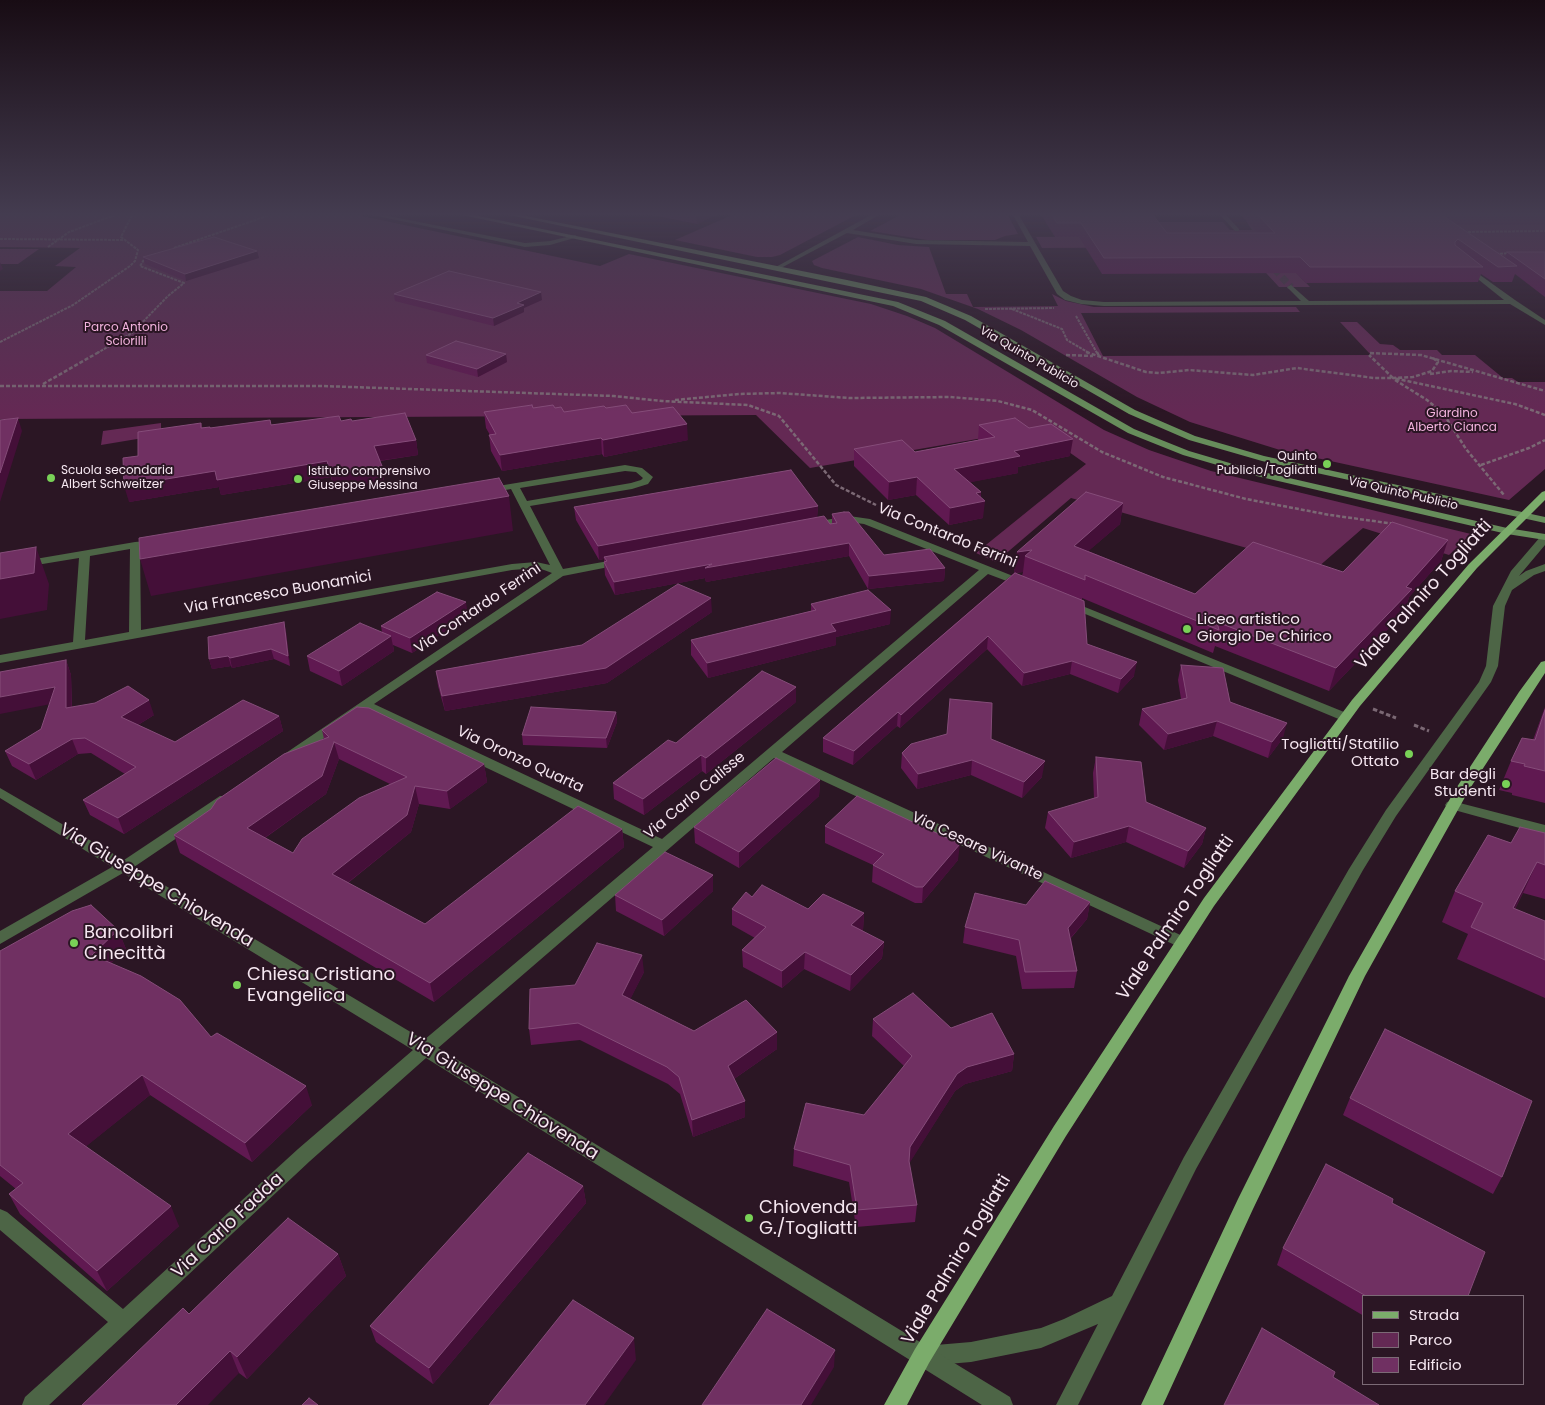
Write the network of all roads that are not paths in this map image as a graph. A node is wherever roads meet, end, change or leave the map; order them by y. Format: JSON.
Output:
{"nodes":[{"id":1,"x":788,"y":281,"type":"edge"},
{"id":2,"x":839,"y":281,"type":"edge"},
{"id":3,"x":1053,"y":281,"type":"edge"},
{"id":4,"x":1484,"y":281,"type":"edge"},
{"id":5,"x":1291,"y":287,"type":"tunnel mouth"},
{"id":6,"x":1512,"y":302,"type":"junction"},
{"id":7,"x":1307,"y":303,"type":"junction"},
{"id":8,"x":1545,"y":324,"type":"edge"},
{"id":9,"x":514,"y":486,"type":"junction"},
{"id":10,"x":474,"y":492,"type":"edge"},
{"id":11,"x":1545,"y":494,"type":"edge"},
{"id":12,"x":525,"y":504,"type":"junction"},
{"id":13,"x":1522,"y":516,"type":"junction"},
{"id":14,"x":1545,"y":520,"type":"edge"},
{"id":15,"x":804,"y":527,"type":"edge"},
{"id":16,"x":1507,"y":531,"type":"junction"},
{"id":17,"x":1545,"y":538,"type":"edge"},
{"id":18,"x":163,"y":541,"type":"edge"},
{"id":19,"x":135,"y":545,"type":"junction"},
{"id":20,"x":84,"y":554,"type":"junction"},
{"id":21,"x":628,"y":560,"type":"edge"},
{"id":22,"x":1545,"y":567,"type":"edge"},
{"id":23,"x":0,"y":568,"type":"edge"},
{"id":24,"x":987,"y":569,"type":"junction"},
{"id":25,"x":560,"y":573,"type":"junction"},
{"id":26,"x":1508,"y":588,"type":"junction"},
{"id":27,"x":1035,"y":589,"type":"edge"},
{"id":28,"x":1062,"y":600,"type":"edge"},
{"id":29,"x":135,"y":634,"type":"junction"},
{"id":30,"x":79,"y":644,"type":"junction"},
{"id":31,"x":0,"y":659,"type":"edge"},
{"id":32,"x":1545,"y":665,"type":"edge"},
{"id":33,"x":365,"y":705,"type":"junction"},
{"id":34,"x":1345,"y":717,"type":"junction"},
{"id":35,"x":772,"y":752,"type":"junction"},
{"id":36,"x":277,"y":764,"type":"edge"},
{"id":37,"x":237,"y":791,"type":"edge"},
{"id":38,"x":0,"y":792,"type":"edge"},
{"id":39,"x":1452,"y":806,"type":"junction"},
{"id":40,"x":1545,"y":830,"type":"edge"},
{"id":41,"x":662,"y":845,"type":"junction"},
{"id":42,"x":125,"y":866,"type":"junction"},
{"id":43,"x":0,"y":938,"type":"edge"},
{"id":44,"x":1182,"y":942,"type":"junction"},
{"id":45,"x":425,"y":1050,"type":"junction"},
{"id":46,"x":0,"y":1218,"type":"edge"},
{"id":47,"x":1118,"y":1303,"type":"junction"},
{"id":48,"x":124,"y":1324,"type":"junction"},
{"id":49,"x":922,"y":1356,"type":"junction"},
{"id":50,"x":33,"y":1405,"type":"edge"},
{"id":51,"x":895,"y":1405,"type":"edge"},
{"id":52,"x":1002,"y":1405,"type":"edge"},
{"id":53,"x":1067,"y":1405,"type":"edge"},
{"id":54,"x":1152,"y":1405,"type":"edge"}],
"edges":[{"from":1,"to":16,"type":"street","name":"Via Quinto Publicio"},
{"from":2,"to":13,"type":"street","name":"Via Quinto Publicio"},
{"from":3,"to":7,"type":"street"},
{"from":4,"to":6,"type":"street"},
{"from":5,"to":7,"type":"street"},
{"from":6,"to":7,"type":"street"},
{"from":6,"to":8,"type":"street"},
{"from":9,"to":10,"type":"street"},
{"from":9,"to":12,"type":"street"},
{"from":9,"to":12,"type":"street"},
{"from":11,"to":13,"type":"main road","name":"Viale Palmiro Togliatti"},
{"from":12,"to":25,"type":"street"},
{"from":13,"to":14,"type":"street","name":"Via Quinto Publicio"},
{"from":13,"to":16,"type":"main road","name":"Viale Palmiro Togliatti"},
{"from":15,"to":24,"type":"street","name":"Via Contardo Ferrini"},
{"from":16,"to":17,"type":"street","name":"Via Quinto Publicio"},
{"from":16,"to":34,"type":"main road","name":"Viale Palmiro Togliatti"},
{"from":17,"to":26,"type":"street"},
{"from":18,"to":19,"type":"street"},
{"from":19,"to":20,"type":"street"},
{"from":19,"to":29,"type":"street"},
{"from":20,"to":23,"type":"street"},
{"from":20,"to":30,"type":"street"},
{"from":21,"to":25,"type":"street","name":"Via Contardo Ferrini"},
{"from":22,"to":26,"type":"street"},
{"from":24,"to":27,"type":"street","name":"Via Contardo Ferrini"},
{"from":24,"to":35,"type":"street","name":"Via Carlo Calisse"},
{"from":25,"to":29,"type":"street","name":"Via Francesco Buonamici"},
{"from":25,"to":33,"type":"street","name":"Via Contardo Ferrini"},
{"from":26,"to":47,"type":"street"},
{"from":28,"to":34,"type":"street"},
{"from":29,"to":30,"type":"street","name":"Via Francesco Buonamici"},
{"from":30,"to":31,"type":"street","name":"Via Francesco Buonamici"},
{"from":32,"to":39,"type":"main road"},
{"from":33,"to":36,"type":"street","name":"Via Contardo Ferrini"},
{"from":33,"to":41,"type":"street","name":"Via Oronzo Quarta"},
{"from":34,"to":44,"type":"main road","name":"Viale Palmiro Togliatti"},
{"from":35,"to":41,"type":"street","name":"Via Carlo Calisse"},
{"from":35,"to":44,"type":"street","name":"Via Cesare Vivante"},
{"from":37,"to":42,"type":"street"},
{"from":38,"to":42,"type":"street","name":"Via Giuseppe Chiovenda"},
{"from":39,"to":40,"type":"street"},
{"from":39,"to":54,"type":"main road"},
{"from":41,"to":45,"type":"street","name":"Via Carlo Calisse"},
{"from":42,"to":43,"type":"street"},
{"from":42,"to":45,"type":"street","name":"Via Giuseppe Chiovenda"},
{"from":44,"to":49,"type":"main road","name":"Viale Palmiro Togliatti"},
{"from":45,"to":48,"type":"street","name":"Via Carlo Fadda"},
{"from":45,"to":49,"type":"street","name":"Via Giuseppe Chiovenda"},
{"from":46,"to":48,"type":"street"},
{"from":47,"to":49,"type":"street"},
{"from":47,"to":53,"type":"street"},
{"from":48,"to":50,"type":"street","name":"Via Carlo Fadda"},
{"from":49,"to":51,"type":"main road","name":"Viale Palmiro Togliatti"},
{"from":49,"to":52,"type":"street","name":"Via Giuseppe Chiovenda"}]}
